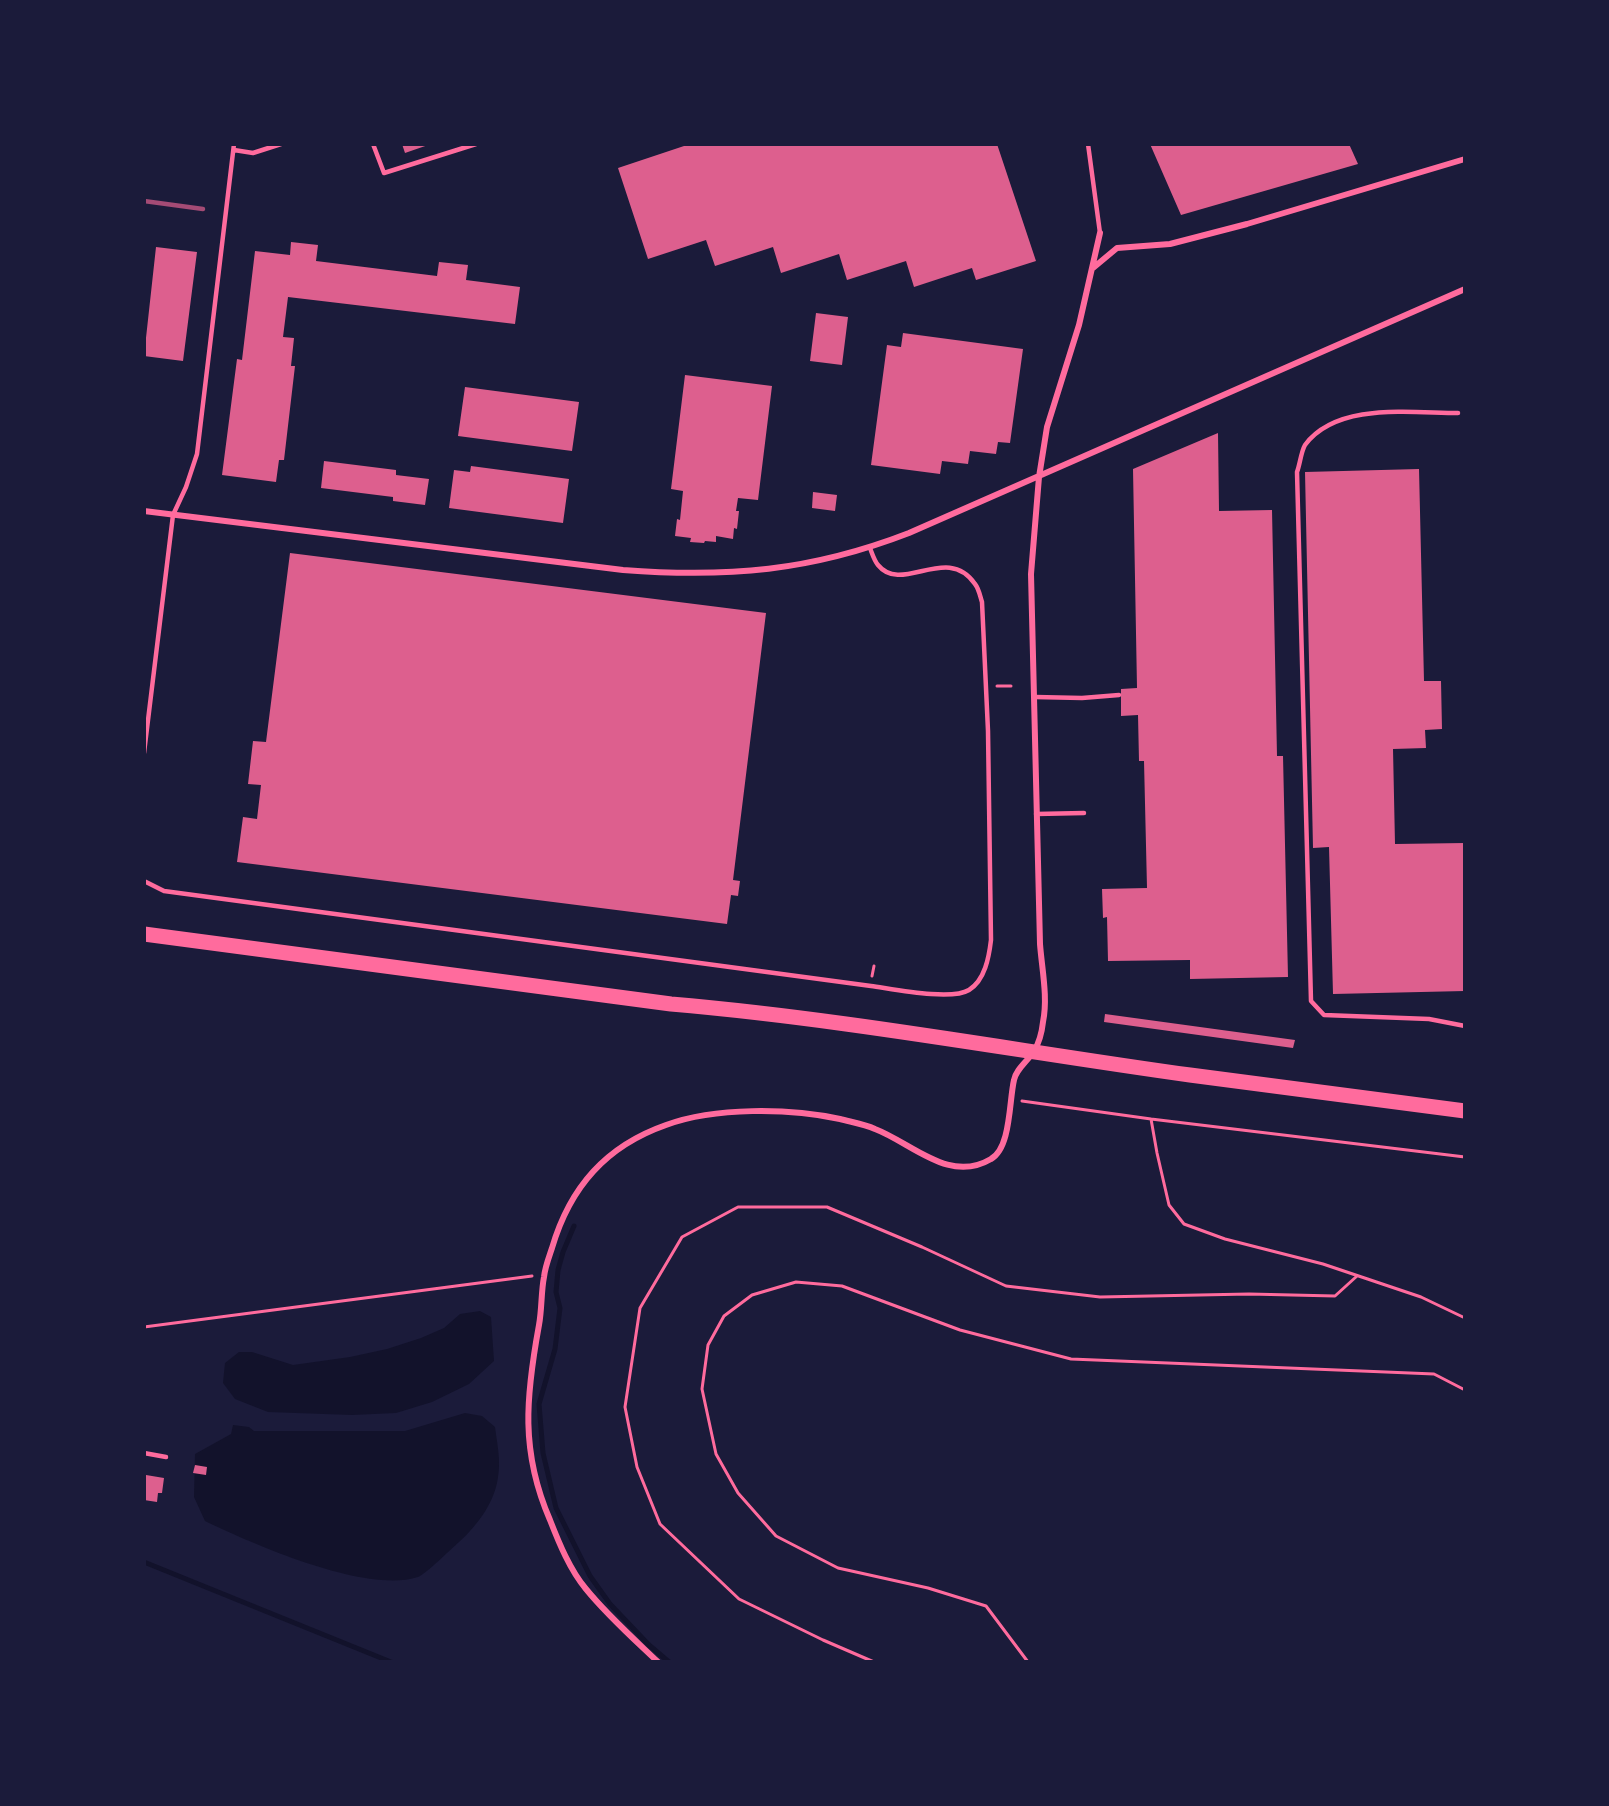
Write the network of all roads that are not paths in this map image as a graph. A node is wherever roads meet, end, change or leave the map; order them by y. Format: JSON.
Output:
{"nodes":[{"id":1,"x":281,"y":144,"type":"edge"},
{"id":2,"x":374,"y":144,"type":"edge"},
{"id":3,"x":476,"y":144,"type":"edge"},
{"id":4,"x":1088,"y":144,"type":"edge"},
{"id":5,"x":234,"y":147,"type":"edge"},
{"id":6,"x":1465,"y":159,"type":"edge"},
{"id":7,"x":1100,"y":233,"type":"joint"},
{"id":8,"x":1092,"y":268,"type":"junction"},
{"id":9,"x":1465,"y":289,"type":"edge"},
{"id":10,"x":1458,"y":413,"type":"dead end"},
{"id":11,"x":1039,"y":477,"type":"junction"},
{"id":12,"x":144,"y":511,"type":"edge"},
{"id":13,"x":172,"y":515,"type":"junction"},
{"id":14,"x":870,"y":548,"type":"junction"},
{"id":15,"x":1119,"y":695,"type":"dead end"},
{"id":16,"x":1035,"y":697,"type":"junction"},
{"id":17,"x":144,"y":753,"type":"edge"},
{"id":18,"x":1084,"y":813,"type":"dead end"},
{"id":19,"x":1036,"y":814,"type":"junction"},
{"id":20,"x":144,"y":881,"type":"edge"},
{"id":21,"x":144,"y":934,"type":"edge"},
{"id":22,"x":1465,"y":1026,"type":"edge"},
{"id":23,"x":1035,"y":1050,"type":"junction"},
{"id":24,"x":1465,"y":1111,"type":"edge"},
{"id":25,"x":144,"y":1453,"type":"edge"},
{"id":26,"x":166,"y":1457,"type":"dead end"},
{"id":27,"x":658,"y":1662,"type":"edge"}],
"edges":[{"from":1,"to":5,"type":"lane"},
{"from":2,"to":3,"type":"lane"},
{"from":4,"to":7,"type":"lane"},
{"from":5,"to":13,"type":"lane"},
{"from":6,"to":8,"type":"street"},
{"from":7,"to":8,"type":"street"},
{"from":8,"to":11,"type":"street"},
{"from":9,"to":11,"type":"street"},
{"from":10,"to":22,"type":"lane"},
{"from":11,"to":14,"type":"street"},
{"from":11,"to":16,"type":"street"},
{"from":12,"to":13,"type":"street"},
{"from":13,"to":14,"type":"street"},
{"from":13,"to":17,"type":"lane"},
{"from":14,"to":20,"type":"lane"},
{"from":15,"to":16,"type":"lane"},
{"from":16,"to":19,"type":"street"},
{"from":18,"to":19,"type":"lane"},
{"from":19,"to":23,"type":"street"},
{"from":21,"to":23,"type":"main road"},
{"from":23,"to":24,"type":"main road"},
{"from":23,"to":27,"type":"street"},
{"from":25,"to":26,"type":"lane"}]}
